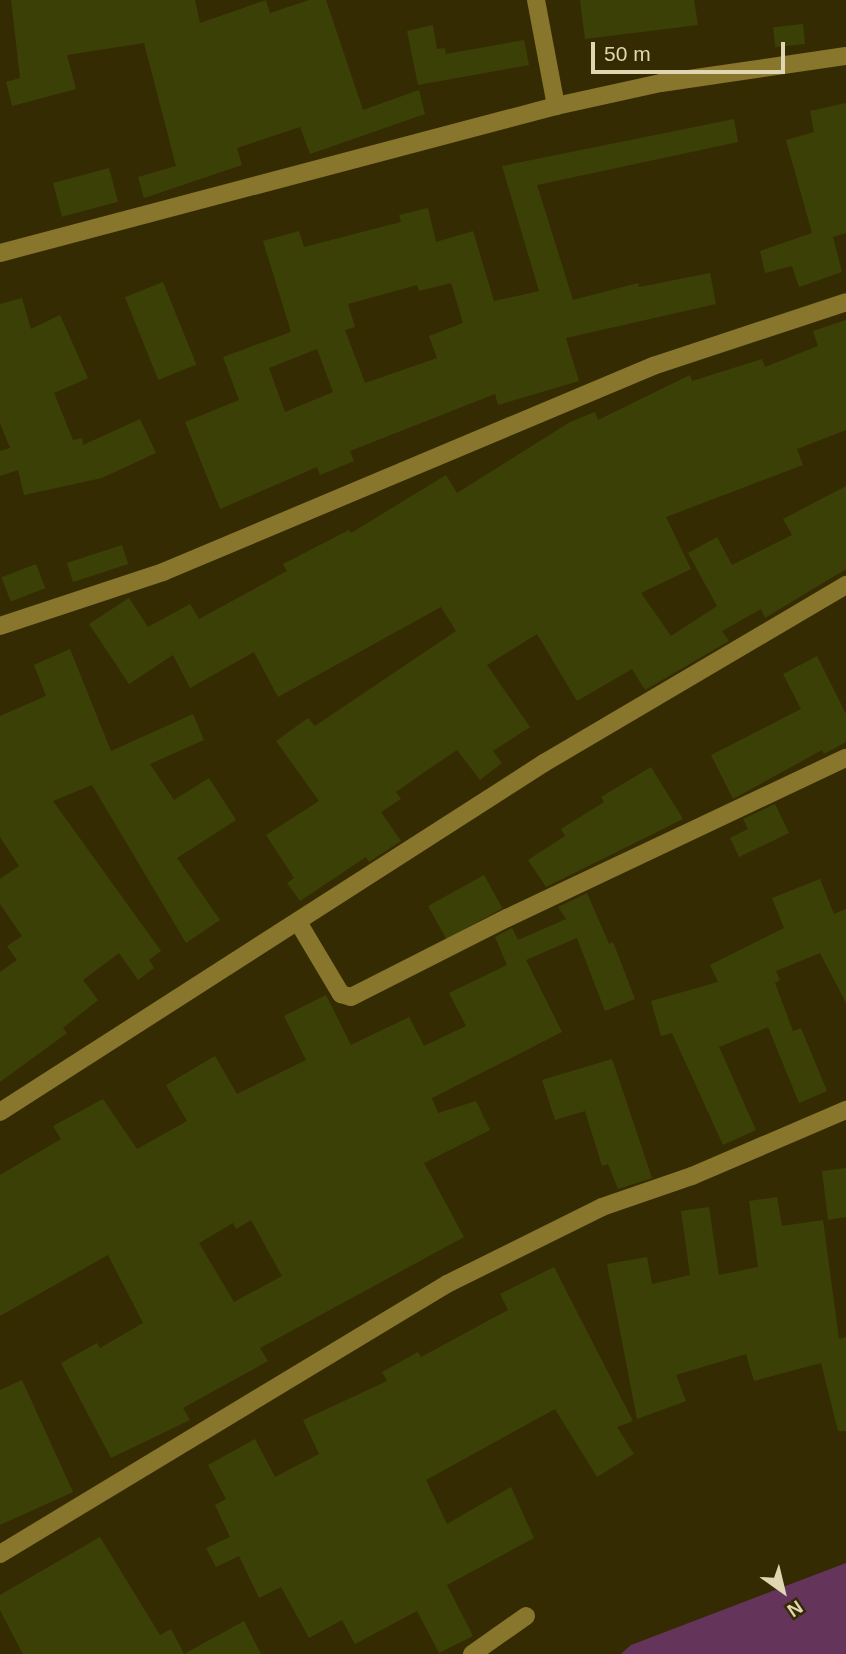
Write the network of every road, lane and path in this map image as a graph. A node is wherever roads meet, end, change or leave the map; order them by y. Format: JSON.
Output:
{"nodes":[{"id":1,"x":536,"y":0,"type":"edge"},
{"id":2,"x":846,"y":56,"type":"edge"},
{"id":3,"x":556,"y":106,"type":"junction"},
{"id":4,"x":0,"y":253,"type":"edge"},
{"id":5,"x":846,"y":302,"type":"edge"},
{"id":6,"x":846,"y":585,"type":"edge"},
{"id":7,"x":0,"y":626,"type":"edge"},
{"id":8,"x":846,"y":758,"type":"edge"},
{"id":9,"x":298,"y":922,"type":"junction"},
{"id":10,"x":846,"y":1110,"type":"edge"},
{"id":11,"x":0,"y":1112,"type":"edge"},
{"id":12,"x":0,"y":1553,"type":"edge"},
{"id":13,"x":526,"y":1616,"type":"dead end"},
{"id":14,"x":472,"y":1654,"type":"edge"}],
"edges":[{"from":1,"to":3,"type":"street"},
{"from":2,"to":3,"type":"street"},
{"from":3,"to":4,"type":"street"},
{"from":5,"to":7,"type":"street"},
{"from":6,"to":9,"type":"street"},
{"from":8,"to":9,"type":"street"},
{"from":9,"to":11,"type":"street"},
{"from":10,"to":12,"type":"street"},
{"from":13,"to":14,"type":"street"}]}
